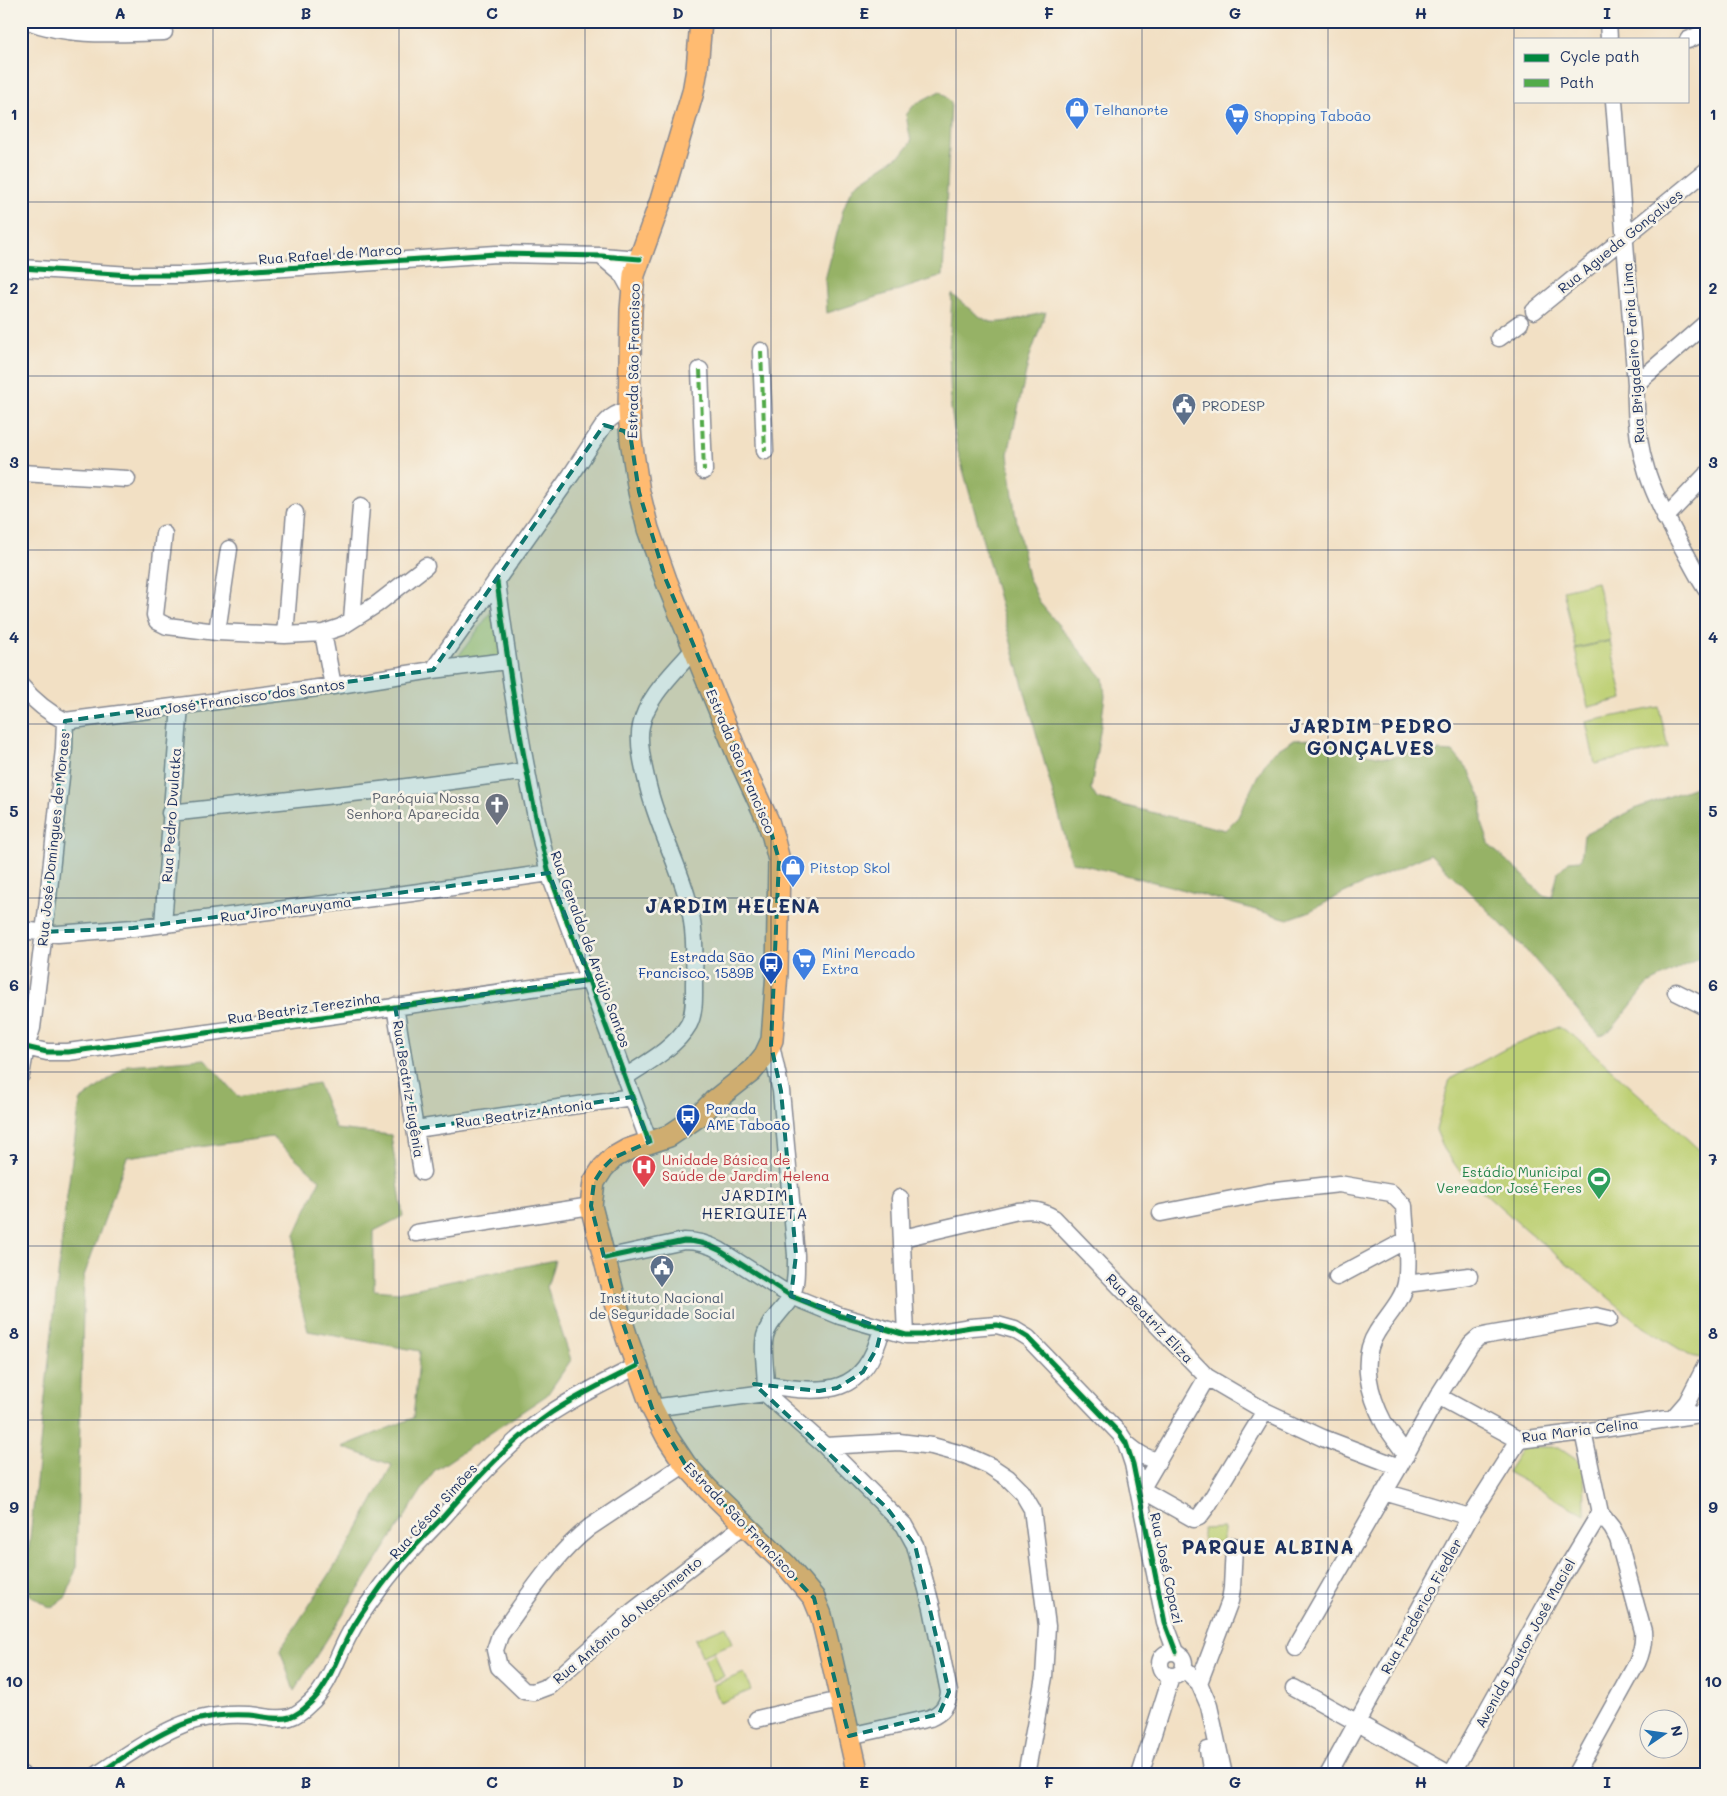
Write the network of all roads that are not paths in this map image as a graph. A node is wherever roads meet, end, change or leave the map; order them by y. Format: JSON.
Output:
{"nodes":[{"id":1,"x":28,"y":21,"type":"edge"},
{"id":2,"x":701,"y":21,"type":"edge"},
{"id":3,"x":1608,"y":21,"type":"edge"},
{"id":4,"x":164,"y":32,"type":"dead end"},
{"id":5,"x":1706,"y":32,"type":"edge"},
{"id":6,"x":1609,"y":38,"type":"edge"},
{"id":7,"x":1690,"y":39,"type":"edge"},
{"id":8,"x":1614,"y":102,"type":"edge"},
{"id":9,"x":1706,"y":171,"type":"edge"},
{"id":10,"x":1624,"y":238,"type":"junction"},
{"id":11,"x":601,"y":256,"type":"junction"},
{"id":12,"x":640,"y":259,"type":"junction"},
{"id":13,"x":21,"y":268,"type":"edge"},
{"id":14,"x":632,"y":292,"type":"junction"},
{"id":15,"x":1534,"y":311,"type":"dead end"},
{"id":16,"x":1520,"y":322,"type":"dead end"},
{"id":17,"x":1706,"y":323,"type":"edge"},
{"id":18,"x":1499,"y":338,"type":"dead end"},
{"id":19,"x":761,"y":351,"type":"dead end"},
{"id":20,"x":700,"y":370,"type":"dead end"},
{"id":21,"x":630,"y":374,"type":"junction"},
{"id":22,"x":1636,"y":384,"type":"junction"},
{"id":23,"x":629,"y":410,"type":"junction"},
{"id":24,"x":607,"y":422,"type":"junction"},
{"id":25,"x":631,"y":440,"type":"junction"},
{"id":26,"x":766,"y":451,"type":"dead end"},
{"id":27,"x":704,"y":471,"type":"dead end"},
{"id":28,"x":21,"y":473,"type":"edge"},
{"id":29,"x":1706,"y":475,"type":"edge"},
{"id":30,"x":127,"y":479,"type":"dead end"},
{"id":31,"x":361,"y":506,"type":"dead end"},
{"id":32,"x":295,"y":514,"type":"dead end"},
{"id":33,"x":1665,"y":518,"type":"junction"},
{"id":34,"x":164,"y":534,"type":"dead end"},
{"id":35,"x":229,"y":549,"type":"dead end"},
{"id":36,"x":426,"y":566,"type":"dead end"},
{"id":37,"x":496,"y":582,"type":"junction"},
{"id":38,"x":1706,"y":589,"type":"edge"},
{"id":39,"x":352,"y":620,"type":"junction"},
{"id":40,"x":218,"y":632,"type":"junction"},
{"id":41,"x":323,"y":633,"type":"junction"},
{"id":42,"x":285,"y":635,"type":"junction"},
{"id":43,"x":694,"y":649,"type":"junction"},
{"id":44,"x":507,"y":661,"type":"junction"},
{"id":45,"x":433,"y":670,"type":"junction"},
{"id":46,"x":21,"y":686,"type":"edge"},
{"id":47,"x":333,"y":686,"type":"junction"},
{"id":48,"x":26,"y":705,"type":"edge"},
{"id":49,"x":180,"y":706,"type":"junction"},
{"id":50,"x":65,"y":721,"type":"junction"},
{"id":51,"x":527,"y":771,"type":"junction"},
{"id":52,"x":170,"y":812,"type":"junction"},
{"id":53,"x":549,"y":873,"type":"junction"},
{"id":54,"x":163,"y":924,"type":"junction"},
{"id":55,"x":21,"y":930,"type":"edge"},
{"id":56,"x":44,"y":932,"type":"junction"},
{"id":57,"x":590,"y":980,"type":"junction"},
{"id":58,"x":1676,"y":992,"type":"dead end"},
{"id":59,"x":395,"y":1006,"type":"junction"},
{"id":60,"x":1706,"y":1007,"type":"edge"},
{"id":61,"x":771,"y":1045,"type":"junction"},
{"id":62,"x":24,"y":1046,"type":"edge"},
{"id":63,"x":752,"y":1071,"type":"junction"},
{"id":64,"x":21,"y":1075,"type":"edge"},
{"id":65,"x":625,"y":1077,"type":"junction"},
{"id":66,"x":780,"y":1091,"type":"junction"},
{"id":67,"x":632,"y":1096,"type":"junction"},
{"id":68,"x":416,"y":1129,"type":"junction"},
{"id":69,"x":649,"y":1142,"type":"junction"},
{"id":70,"x":422,"y":1172,"type":"dead end"},
{"id":71,"x":900,"y":1198,"type":"dead end"},
{"id":72,"x":591,"y":1206,"type":"junction"},
{"id":73,"x":1161,"y":1213,"type":"dead end"},
{"id":74,"x":416,"y":1233,"type":"dead end"},
{"id":75,"x":903,"y":1238,"type":"junction"},
{"id":76,"x":1406,"y":1240,"type":"junction"},
{"id":77,"x":605,"y":1258,"type":"junction"},
{"id":78,"x":1469,"y":1276,"type":"dead end"},
{"id":79,"x":1337,"y":1277,"type":"dead end"},
{"id":80,"x":1406,"y":1284,"type":"junction"},
{"id":81,"x":791,"y":1296,"type":"junction"},
{"id":82,"x":1609,"y":1319,"type":"dead end"},
{"id":83,"x":882,"y":1328,"type":"junction"},
{"id":84,"x":906,"y":1335,"type":"junction"},
{"id":85,"x":1706,"y":1365,"type":"edge"},
{"id":86,"x":637,"y":1366,"type":"junction"},
{"id":87,"x":1208,"y":1377,"type":"junction"},
{"id":88,"x":765,"y":1389,"type":"junction"},
{"id":89,"x":1438,"y":1396,"type":"junction"},
{"id":90,"x":652,"y":1408,"type":"junction"},
{"id":91,"x":1265,"y":1411,"type":"junction"},
{"id":92,"x":1706,"y":1412,"type":"edge"},
{"id":93,"x":1674,"y":1417,"type":"junction"},
{"id":94,"x":1583,"y":1432,"type":"junction"},
{"id":95,"x":1519,"y":1440,"type":"junction"},
{"id":96,"x":1126,"y":1443,"type":"junction"},
{"id":97,"x":825,"y":1446,"type":"junction"},
{"id":98,"x":1158,"y":1460,"type":"junction"},
{"id":99,"x":1402,"y":1461,"type":"junction"},
{"id":100,"x":685,"y":1464,"type":"junction"},
{"id":101,"x":1139,"y":1488,"type":"junction"},
{"id":102,"x":1384,"y":1492,"type":"junction"},
{"id":103,"x":1600,"y":1513,"type":"junction"},
{"id":104,"x":1470,"y":1517,"type":"junction"},
{"id":105,"x":744,"y":1525,"type":"junction"},
{"id":106,"x":1234,"y":1546,"type":"dead end"},
{"id":107,"x":1295,"y":1647,"type":"dead end"},
{"id":108,"x":1168,"y":1655,"type":"junction"},
{"id":109,"x":1178,"y":1674,"type":"junction"},
{"id":110,"x":1200,"y":1683,"type":"junction"},
{"id":111,"x":1295,"y":1688,"type":"dead end"},
{"id":112,"x":840,"y":1700,"type":"junction"},
{"id":113,"x":757,"y":1719,"type":"dead end"},
{"id":114,"x":1357,"y":1722,"type":"junction"},
{"id":115,"x":849,"y":1736,"type":"junction"},
{"id":116,"x":97,"y":1775,"type":"edge"},
{"id":117,"x":858,"y":1775,"type":"edge"},
{"id":118,"x":1026,"y":1775,"type":"edge"},
{"id":119,"x":1140,"y":1775,"type":"edge"},
{"id":120,"x":1212,"y":1775,"type":"edge"},
{"id":121,"x":1224,"y":1775,"type":"edge"},
{"id":122,"x":1328,"y":1775,"type":"edge"},
{"id":123,"x":1451,"y":1775,"type":"edge"},
{"id":124,"x":1575,"y":1775,"type":"edge"}],
"edges":[{"from":1,"to":4,"type":"street"},
{"from":2,"to":12,"type":"main road","name":"Estrada São Francisco"},
{"from":3,"to":6,"type":"street"},
{"from":5,"to":7,"type":"street"},
{"from":8,"to":10,"type":"street","name":"Rua Brigadeiro Faria Lima"},
{"from":9,"to":10,"type":"street","name":"Rua Agueda Gonçalves"},
{"from":10,"to":15,"type":"street","name":"Rua Agueda Gonçalves"},
{"from":10,"to":22,"type":"street","name":"Rua Brigadeiro Faria Lima"},
{"from":11,"to":12,"type":"street","name":"Rua Rafael de Marco"},
{"from":11,"to":13,"type":"street","name":"Rua Rafael de Marco"},
{"from":11,"to":14,"type":"street"},
{"from":12,"to":14,"type":"main road","name":"Estrada São Francisco"},
{"from":14,"to":21,"type":"main road","name":"Estrada São Francisco"},
{"from":16,"to":18,"type":"street"},
{"from":17,"to":22,"type":"street"},
{"from":19,"to":26,"type":"street"},
{"from":20,"to":27,"type":"street"},
{"from":21,"to":23,"type":"main road","name":"Estrada São Francisco"},
{"from":21,"to":24,"type":"street"},
{"from":22,"to":33,"type":"street","name":"Rua Brigadeiro Faria Lima"},
{"from":23,"to":24,"type":"street"},
{"from":23,"to":25,"type":"main road","name":"Estrada São Francisco"},
{"from":24,"to":25,"type":"street"},
{"from":24,"to":37,"type":"street"},
{"from":25,"to":43,"type":"main road","name":"Estrada São Francisco"},
{"from":28,"to":30,"type":"street"},
{"from":29,"to":33,"type":"street"},
{"from":31,"to":39,"type":"street"},
{"from":32,"to":42,"type":"street"},
{"from":33,"to":38,"type":"street","name":"Rua Brigadeiro Faria Lima"},
{"from":34,"to":40,"type":"street"},
{"from":35,"to":40,"type":"street"},
{"from":36,"to":39,"type":"street"},
{"from":37,"to":44,"type":"street","name":"Rua Geraldo de Araújo Santos"},
{"from":37,"to":45,"type":"street"},
{"from":39,"to":41,"type":"street"},
{"from":40,"to":42,"type":"street"},
{"from":41,"to":42,"type":"street"},
{"from":41,"to":47,"type":"street"},
{"from":43,"to":61,"type":"main road","name":"Estrada São Francisco"},
{"from":43,"to":65,"type":"street"},
{"from":44,"to":45,"type":"street","name":"Rua José Francisco dos Santos"},
{"from":44,"to":51,"type":"street","name":"Rua Geraldo de Araújo Santos"},
{"from":45,"to":47,"type":"street","name":"Rua José Francisco dos Santos"},
{"from":46,"to":48,"type":"street"},
{"from":47,"to":49,"type":"street","name":"Rua José Francisco dos Santos"},
{"from":48,"to":50,"type":"street"},
{"from":49,"to":50,"type":"street","name":"Rua José Francisco dos Santos"},
{"from":49,"to":52,"type":"street","name":"Rua Pedro Dvulatka"},
{"from":50,"to":56,"type":"street","name":"Rua José Domingues de Moraes"},
{"from":51,"to":52,"type":"street"},
{"from":51,"to":53,"type":"street","name":"Rua Geraldo de Araújo Santos"},
{"from":52,"to":54,"type":"street","name":"Rua Pedro Dvulatka"},
{"from":53,"to":54,"type":"street","name":"Rua Jiro Maruyama"},
{"from":53,"to":57,"type":"street","name":"Rua Geraldo de Araújo Santos"},
{"from":54,"to":56,"type":"street","name":"Rua Jiro Maruyama"},
{"from":55,"to":56,"type":"street","name":"Rua Jiro Maruyama"},
{"from":56,"to":62,"type":"street","name":"Rua José Domingues de Moraes"},
{"from":57,"to":59,"type":"street","name":"Rua Beatriz Terezinha"},
{"from":57,"to":65,"type":"street","name":"Rua Geraldo de Araújo Santos"},
{"from":58,"to":60,"type":"street"},
{"from":59,"to":62,"type":"street","name":"Rua Beatriz Terezinha"},
{"from":59,"to":68,"type":"street","name":"Rua Beatriz Eugênia"},
{"from":61,"to":63,"type":"main road","name":"Estrada São Francisco"},
{"from":61,"to":66,"type":"street"},
{"from":62,"to":64,"type":"street","name":"Rua José Domingues de Moraes"},
{"from":63,"to":66,"type":"street"},
{"from":63,"to":69,"type":"main road","name":"Estrada São Francisco"},
{"from":65,"to":67,"type":"street","name":"Rua Geraldo de Araújo Santos"},
{"from":66,"to":81,"type":"street"},
{"from":67,"to":68,"type":"street","name":"Rua Beatriz Antonia"},
{"from":67,"to":69,"type":"street","name":"Rua Geraldo de Araújo Santos"},
{"from":68,"to":70,"type":"street","name":"Rua Beatriz Eugênia"},
{"from":69,"to":72,"type":"main road","name":"Estrada São Francisco"},
{"from":71,"to":75,"type":"street"},
{"from":72,"to":74,"type":"street"},
{"from":72,"to":77,"type":"main road","name":"Estrada São Francisco"},
{"from":73,"to":76,"type":"street"},
{"from":75,"to":84,"type":"street"},
{"from":75,"to":87,"type":"street","name":"Rua Beatriz Eliza"},
{"from":76,"to":79,"type":"street"},
{"from":76,"to":80,"type":"street"},
{"from":77,"to":81,"type":"street"},
{"from":77,"to":86,"type":"main road","name":"Estrada São Francisco"},
{"from":78,"to":80,"type":"street"},
{"from":80,"to":99,"type":"street"},
{"from":81,"to":83,"type":"street"},
{"from":81,"to":88,"type":"street"},
{"from":82,"to":89,"type":"street"},
{"from":83,"to":84,"type":"street"},
{"from":83,"to":88,"type":"street"},
{"from":84,"to":96,"type":"street"},
{"from":85,"to":93,"type":"street"},
{"from":86,"to":90,"type":"main road","name":"Estrada São Francisco"},
{"from":86,"to":116,"type":"street","name":"Rua César Simões"},
{"from":87,"to":91,"type":"street","name":"Rua Beatriz Eliza"},
{"from":87,"to":98,"type":"street"},
{"from":88,"to":90,"type":"street"},
{"from":88,"to":97,"type":"street"},
{"from":89,"to":95,"type":"street","name":"Rua Maria Celina"},
{"from":89,"to":99,"type":"street"},
{"from":90,"to":100,"type":"main road","name":"Estrada São Francisco"},
{"from":91,"to":99,"type":"street","name":"Rua Beatriz Eliza"},
{"from":91,"to":101,"type":"street"},
{"from":92,"to":93,"type":"street"},
{"from":93,"to":94,"type":"street","name":"Rua Maria Celina"},
{"from":94,"to":95,"type":"street","name":"Rua Maria Celina"},
{"from":94,"to":103,"type":"street"},
{"from":95,"to":104,"type":"street","name":"Rua Frederico Fiedler"},
{"from":96,"to":98,"type":"street"},
{"from":96,"to":101,"type":"street","name":"Rua José Copazi"},
{"from":97,"to":115,"type":"street"},
{"from":97,"to":118,"type":"street"},
{"from":98,"to":101,"type":"street"},
{"from":99,"to":102,"type":"street"},
{"from":100,"to":105,"type":"main road","name":"Estrada São Francisco"},
{"from":100,"to":105,"type":"street","name":"Rua Antônio do Nascimento"},
{"from":101,"to":108,"type":"street","name":"Rua José Copazi"},
{"from":102,"to":104,"type":"street"},
{"from":102,"to":107,"type":"street"},
{"from":103,"to":123,"type":"street","name":"Avenida Doutor José Maciel"},
{"from":103,"to":124,"type":"street"},
{"from":104,"to":114,"type":"street","name":"Rua Frederico Fiedler"},
{"from":105,"to":112,"type":"main road","name":"Estrada São Francisco"},
{"from":106,"to":110,"type":"street"},
{"from":108,"to":109,"type":"street"},
{"from":108,"to":109,"type":"street"},
{"from":109,"to":110,"type":"street"},
{"from":109,"to":119,"type":"street"},
{"from":109,"to":120,"type":"street"},
{"from":110,"to":121,"type":"street"},
{"from":111,"to":114,"type":"street"},
{"from":112,"to":113,"type":"street"},
{"from":112,"to":115,"type":"main road","name":"Estrada São Francisco"},
{"from":114,"to":122,"type":"street","name":"Rua Frederico Fiedler"},
{"from":114,"to":123,"type":"street"},
{"from":115,"to":117,"type":"main road","name":"Estrada São Francisco"}]}
